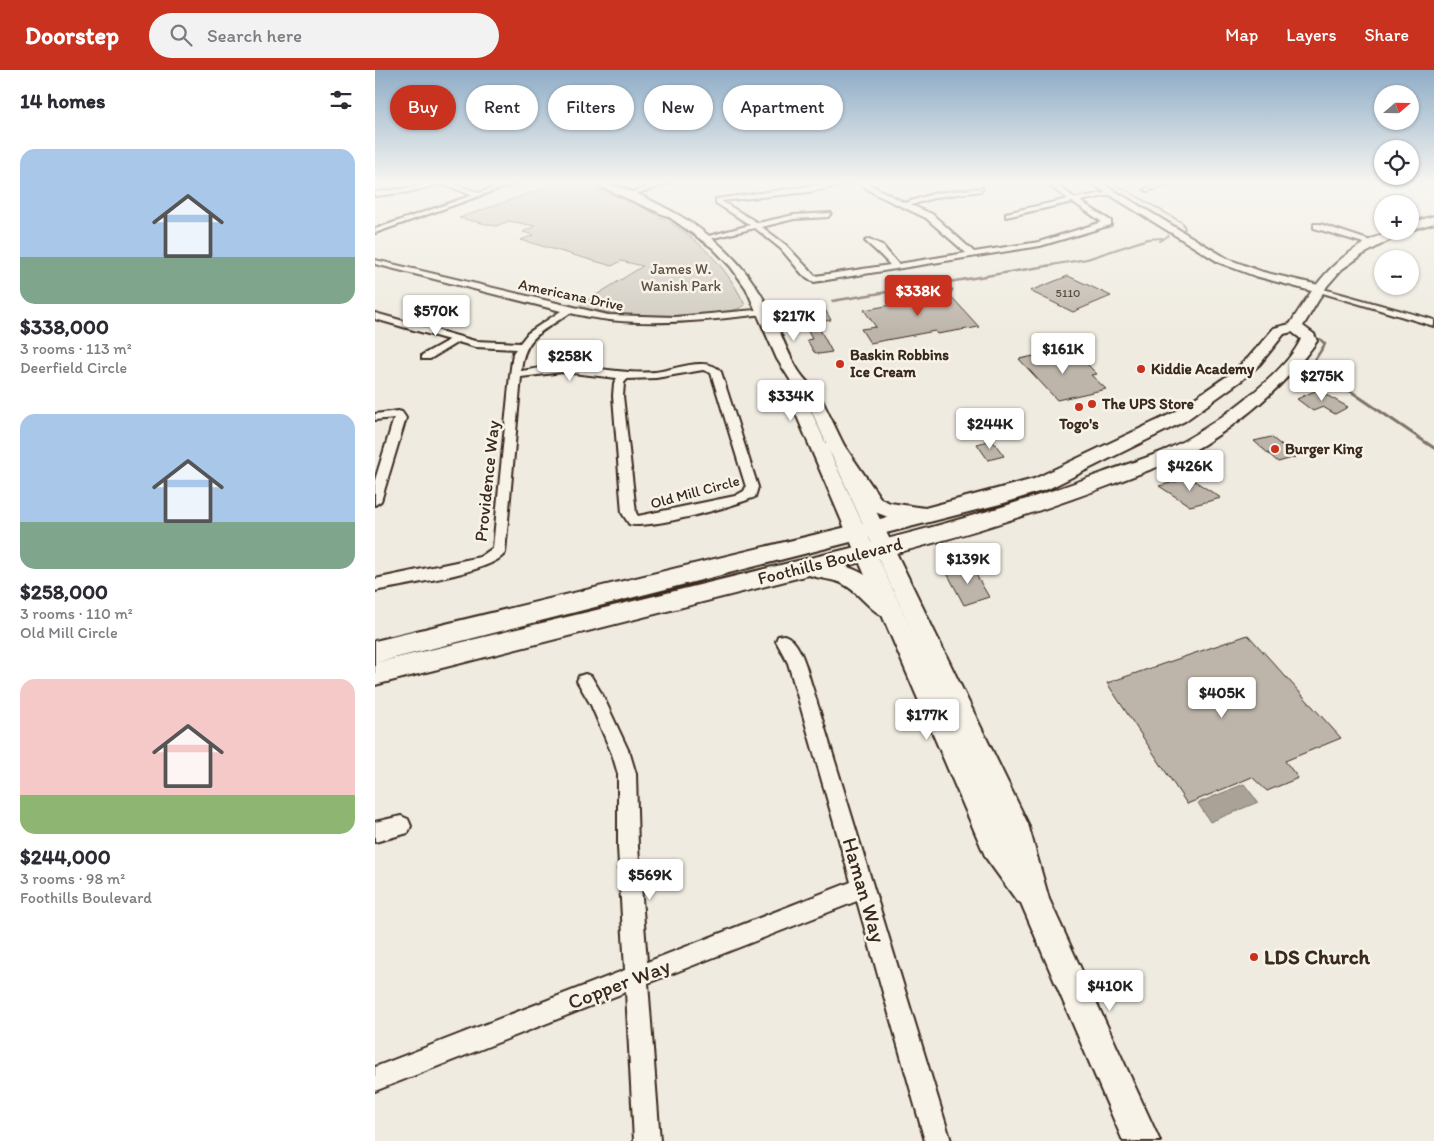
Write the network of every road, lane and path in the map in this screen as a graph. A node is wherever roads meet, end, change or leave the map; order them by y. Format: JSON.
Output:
{"nodes":[{"id":1,"x":701,"y":232,"type":"edge"},
{"id":2,"x":731,"y":232,"type":"edge"},
{"id":3,"x":765,"y":232,"type":"edge"},
{"id":4,"x":948,"y":232,"type":"edge"},
{"id":5,"x":1082,"y":232,"type":"edge"},
{"id":6,"x":1176,"y":232,"type":"edge"},
{"id":7,"x":1339,"y":232,"type":"edge"},
{"id":8,"x":709,"y":237,"type":"junction"},
{"id":9,"x":869,"y":240,"type":"dead end"},
{"id":10,"x":1380,"y":240,"type":"edge"},
{"id":11,"x":1373,"y":243,"type":"junction"},
{"id":12,"x":972,"y":254,"type":"junction"},
{"id":13,"x":375,"y":262,"type":"edge"},
{"id":14,"x":895,"y":266,"type":"junction"},
{"id":15,"x":1319,"y":289,"type":"junction"},
{"id":16,"x":568,"y":310,"type":"junction"},
{"id":17,"x":764,"y":311,"type":"junction"},
{"id":18,"x":375,"y":316,"type":"edge"},
{"id":19,"x":1434,"y":317,"type":"edge"},
{"id":20,"x":1434,"y":323,"type":"edge"},
{"id":21,"x":1295,"y":328,"type":"junction"},
{"id":22,"x":457,"y":339,"type":"junction"},
{"id":23,"x":1269,"y":342,"type":"junction"},
{"id":24,"x":521,"y":346,"type":"junction"},
{"id":25,"x":426,"y":357,"type":"dead end"},
{"id":26,"x":1284,"y":373,"type":"junction"},
{"id":27,"x":515,"y":375,"type":"junction"},
{"id":28,"x":624,"y":376,"type":"junction"},
{"id":29,"x":799,"y":386,"type":"junction"},
{"id":30,"x":1179,"y":416,"type":"junction"},
{"id":31,"x":375,"y":417,"type":"edge"},
{"id":32,"x":1147,"y":433,"type":"junction"},
{"id":33,"x":835,"y":445,"type":"junction"},
{"id":34,"x":1174,"y":453,"type":"junction"},
{"id":35,"x":1129,"y":469,"type":"junction"},
{"id":36,"x":375,"y":501,"type":"edge"},
{"id":37,"x":935,"y":514,"type":"junction"},
{"id":38,"x":869,"y":541,"type":"junction"},
{"id":39,"x":807,"y":568,"type":"junction"},
{"id":40,"x":375,"y":585,"type":"edge"},
{"id":41,"x":889,"y":609,"type":"junction"},
{"id":42,"x":784,"y":641,"type":"dead end"},
{"id":43,"x":375,"y":652,"type":"edge"},
{"id":44,"x":375,"y":674,"type":"edge"},
{"id":45,"x":585,"y":681,"type":"dead end"},
{"id":46,"x":401,"y":826,"type":"dead end"},
{"id":47,"x":375,"y":832,"type":"edge"},
{"id":48,"x":863,"y":888,"type":"junction"},
{"id":49,"x":1035,"y":902,"type":"junction"},
{"id":50,"x":637,"y":977,"type":"junction"},
{"id":51,"x":375,"y":1079,"type":"edge"},
{"id":52,"x":647,"y":1141,"type":"edge"},
{"id":53,"x":939,"y":1141,"type":"edge"},
{"id":54,"x":1142,"y":1141,"type":"edge"}],
"edges":[{"from":1,"to":8,"type":"main road"},
{"from":2,"to":8,"type":"street"},
{"from":3,"to":14,"type":"street"},
{"from":4,"to":12,"type":"street"},
{"from":5,"to":12,"type":"street"},
{"from":6,"to":15,"type":"main road"},
{"from":7,"to":11,"type":"street"},
{"from":8,"to":17,"type":"main road"},
{"from":9,"to":14,"type":"street"},
{"from":10,"to":11,"type":"main road"},
{"from":11,"to":15,"type":"main road"},
{"from":12,"to":14,"type":"street"},
{"from":13,"to":16,"type":"street","name":"Americana Drive"},
{"from":15,"to":19,"type":"street"},
{"from":15,"to":20,"type":"street"},
{"from":15,"to":21,"type":"main road"},
{"from":16,"to":17,"type":"street","name":"Americana Drive"},
{"from":16,"to":24,"type":"street"},
{"from":17,"to":29,"type":"main road"},
{"from":18,"to":22,"type":"street"},
{"from":21,"to":23,"type":"main road","name":"Foothills Boulevard"},
{"from":21,"to":26,"type":"main road","name":"Foothills Boulevard"},
{"from":22,"to":24,"type":"street"},
{"from":22,"to":25,"type":"street"},
{"from":23,"to":26,"type":"main road"},
{"from":23,"to":30,"type":"main road","name":"Foothills Boulevard"},
{"from":24,"to":27,"type":"street","name":"Providence Way"},
{"from":26,"to":34,"type":"main road","name":"Foothills Boulevard"},
{"from":27,"to":28,"type":"street","name":"Old Mill Circle"},
{"from":27,"to":40,"type":"street","name":"Providence Way"},
{"from":28,"to":28,"type":"street","name":"Old Mill Circle"},
{"from":29,"to":33,"type":"main road"},
{"from":29,"to":38,"type":"main road"},
{"from":30,"to":32,"type":"main road","name":"Foothills Boulevard"},
{"from":30,"to":34,"type":"main road"},
{"from":31,"to":36,"type":"street"},
{"from":32,"to":35,"type":"main road"},
{"from":32,"to":37,"type":"main road","name":"Foothills Boulevard"},
{"from":33,"to":37,"type":"main road"},
{"from":33,"to":38,"type":"main road"},
{"from":34,"to":35,"type":"main road","name":"Foothills Boulevard"},
{"from":35,"to":38,"type":"main road","name":"Foothills Boulevard"},
{"from":37,"to":38,"type":"main road","name":"Foothills Boulevard"},
{"from":38,"to":39,"type":"main road","name":"Foothills Boulevard"},
{"from":38,"to":41,"type":"main road"},
{"from":38,"to":43,"type":"main road","name":"Foothills Boulevard"},
{"from":38,"to":49,"type":"main road"},
{"from":39,"to":41,"type":"main road"},
{"from":39,"to":44,"type":"main road","name":"Foothills Boulevard"},
{"from":41,"to":49,"type":"main road"},
{"from":42,"to":48,"type":"street","name":"Haman Way"},
{"from":45,"to":50,"type":"street"},
{"from":46,"to":47,"type":"street"},
{"from":48,"to":50,"type":"street","name":"Copper Way"},
{"from":48,"to":53,"type":"street","name":"Haman Way"},
{"from":49,"to":54,"type":"main road"},
{"from":50,"to":51,"type":"street","name":"Copper Way"},
{"from":50,"to":52,"type":"street"}]}
